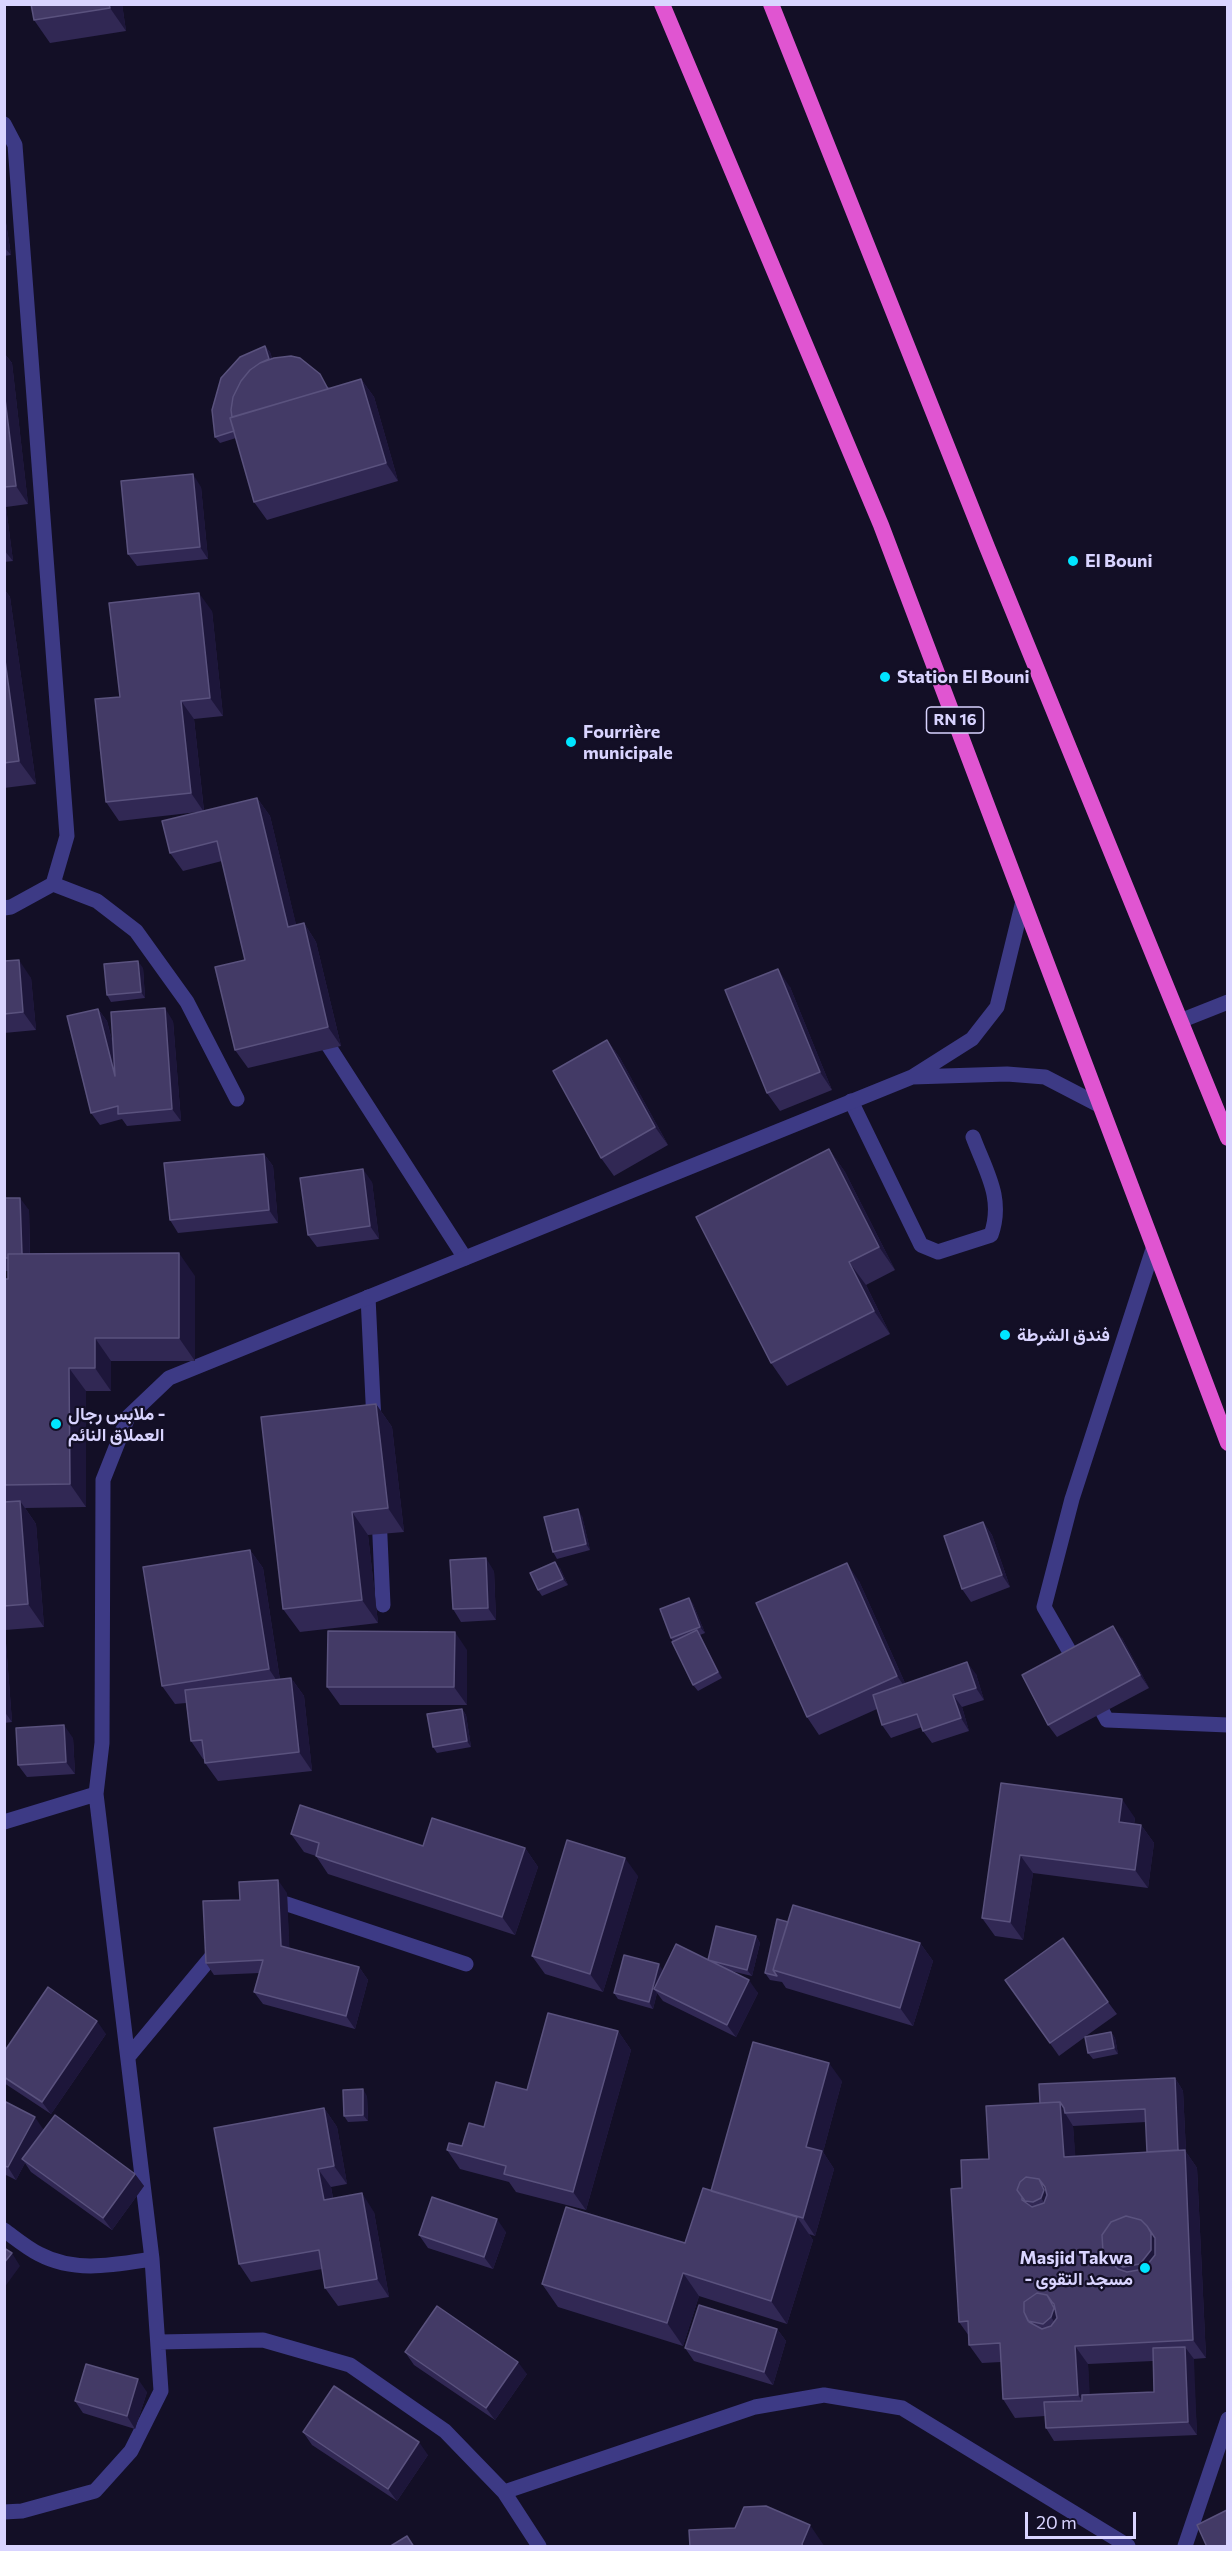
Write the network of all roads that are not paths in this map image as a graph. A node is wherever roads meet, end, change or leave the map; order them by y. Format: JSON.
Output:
{"nodes":[{"id":1,"x":662,"y":4,"type":"edge"},
{"id":2,"x":771,"y":4,"type":"edge"},
{"id":3,"x":4,"y":124,"type":"edge"},
{"id":4,"x":53,"y":884,"type":"junction"},
{"id":5,"x":1023,"y":901,"type":"junction"},
{"id":6,"x":4,"y":908,"type":"edge"},
{"id":7,"x":1227,"y":1002,"type":"edge"},
{"id":8,"x":1180,"y":1021,"type":"junction"},
{"id":9,"x":319,"y":1031,"type":"edge"},
{"id":10,"x":912,"y":1077,"type":"junction"},
{"id":11,"x":237,"y":1099,"type":"dead end"},
{"id":12,"x":851,"y":1101,"type":"junction"},
{"id":13,"x":1099,"y":1105,"type":"junction"},
{"id":14,"x":972,"y":1137,"type":"dead end"},
{"id":15,"x":1227,"y":1138,"type":"edge"},
{"id":16,"x":1153,"y":1249,"type":"junction"},
{"id":17,"x":465,"y":1258,"type":"junction"},
{"id":18,"x":368,"y":1297,"type":"junction"},
{"id":19,"x":375,"y":1439,"type":"edge"},
{"id":20,"x":1227,"y":1443,"type":"edge"},
{"id":21,"x":378,"y":1498,"type":"edge"},
{"id":22,"x":384,"y":1605,"type":"dead end"},
{"id":23,"x":1227,"y":1725,"type":"edge"},
{"id":24,"x":96,"y":1794,"type":"junction"},
{"id":25,"x":4,"y":1822,"type":"edge"},
{"id":26,"x":256,"y":1918,"type":"edge"},
{"id":27,"x":233,"y":1936,"type":"edge"},
{"id":28,"x":466,"y":1964,"type":"dead end"},
{"id":29,"x":128,"y":2057,"type":"junction"},
{"id":30,"x":4,"y":2230,"type":"edge"},
{"id":31,"x":152,"y":2259,"type":"junction"},
{"id":32,"x":159,"y":2342,"type":"junction"},
{"id":33,"x":1227,"y":2419,"type":"edge"},
{"id":34,"x":504,"y":2492,"type":"junction"},
{"id":35,"x":4,"y":2512,"type":"edge"},
{"id":36,"x":539,"y":2547,"type":"edge"},
{"id":37,"x":1128,"y":2547,"type":"edge"},
{"id":38,"x":1185,"y":2547,"type":"edge"}],
"edges":[{"from":1,"to":5,"type":"highway","number":"RN 16"},
{"from":2,"to":8,"type":"highway"},
{"from":3,"to":4,"type":"street"},
{"from":4,"to":6,"type":"street"},
{"from":4,"to":11,"type":"street"},
{"from":5,"to":10,"type":"street"},
{"from":5,"to":13,"type":"highway","number":"RN 16"},
{"from":7,"to":8,"type":"street"},
{"from":8,"to":15,"type":"highway"},
{"from":9,"to":17,"type":"street"},
{"from":10,"to":12,"type":"street"},
{"from":10,"to":13,"type":"street"},
{"from":12,"to":14,"type":"street"},
{"from":12,"to":17,"type":"street"},
{"from":13,"to":16,"type":"highway","number":"RN 16"},
{"from":16,"to":20,"type":"highway","number":"RN 16"},
{"from":16,"to":23,"type":"street"},
{"from":17,"to":18,"type":"street"},
{"from":18,"to":19,"type":"street"},
{"from":18,"to":24,"type":"street"},
{"from":21,"to":22,"type":"street"},
{"from":24,"to":25,"type":"street"},
{"from":24,"to":29,"type":"street"},
{"from":26,"to":28,"type":"street"},
{"from":27,"to":29,"type":"street"},
{"from":29,"to":31,"type":"street"},
{"from":30,"to":31,"type":"street"},
{"from":31,"to":32,"type":"street"},
{"from":32,"to":34,"type":"street"},
{"from":32,"to":35,"type":"street"},
{"from":33,"to":38,"type":"street"},
{"from":34,"to":36,"type":"street"},
{"from":34,"to":37,"type":"street"}]}
